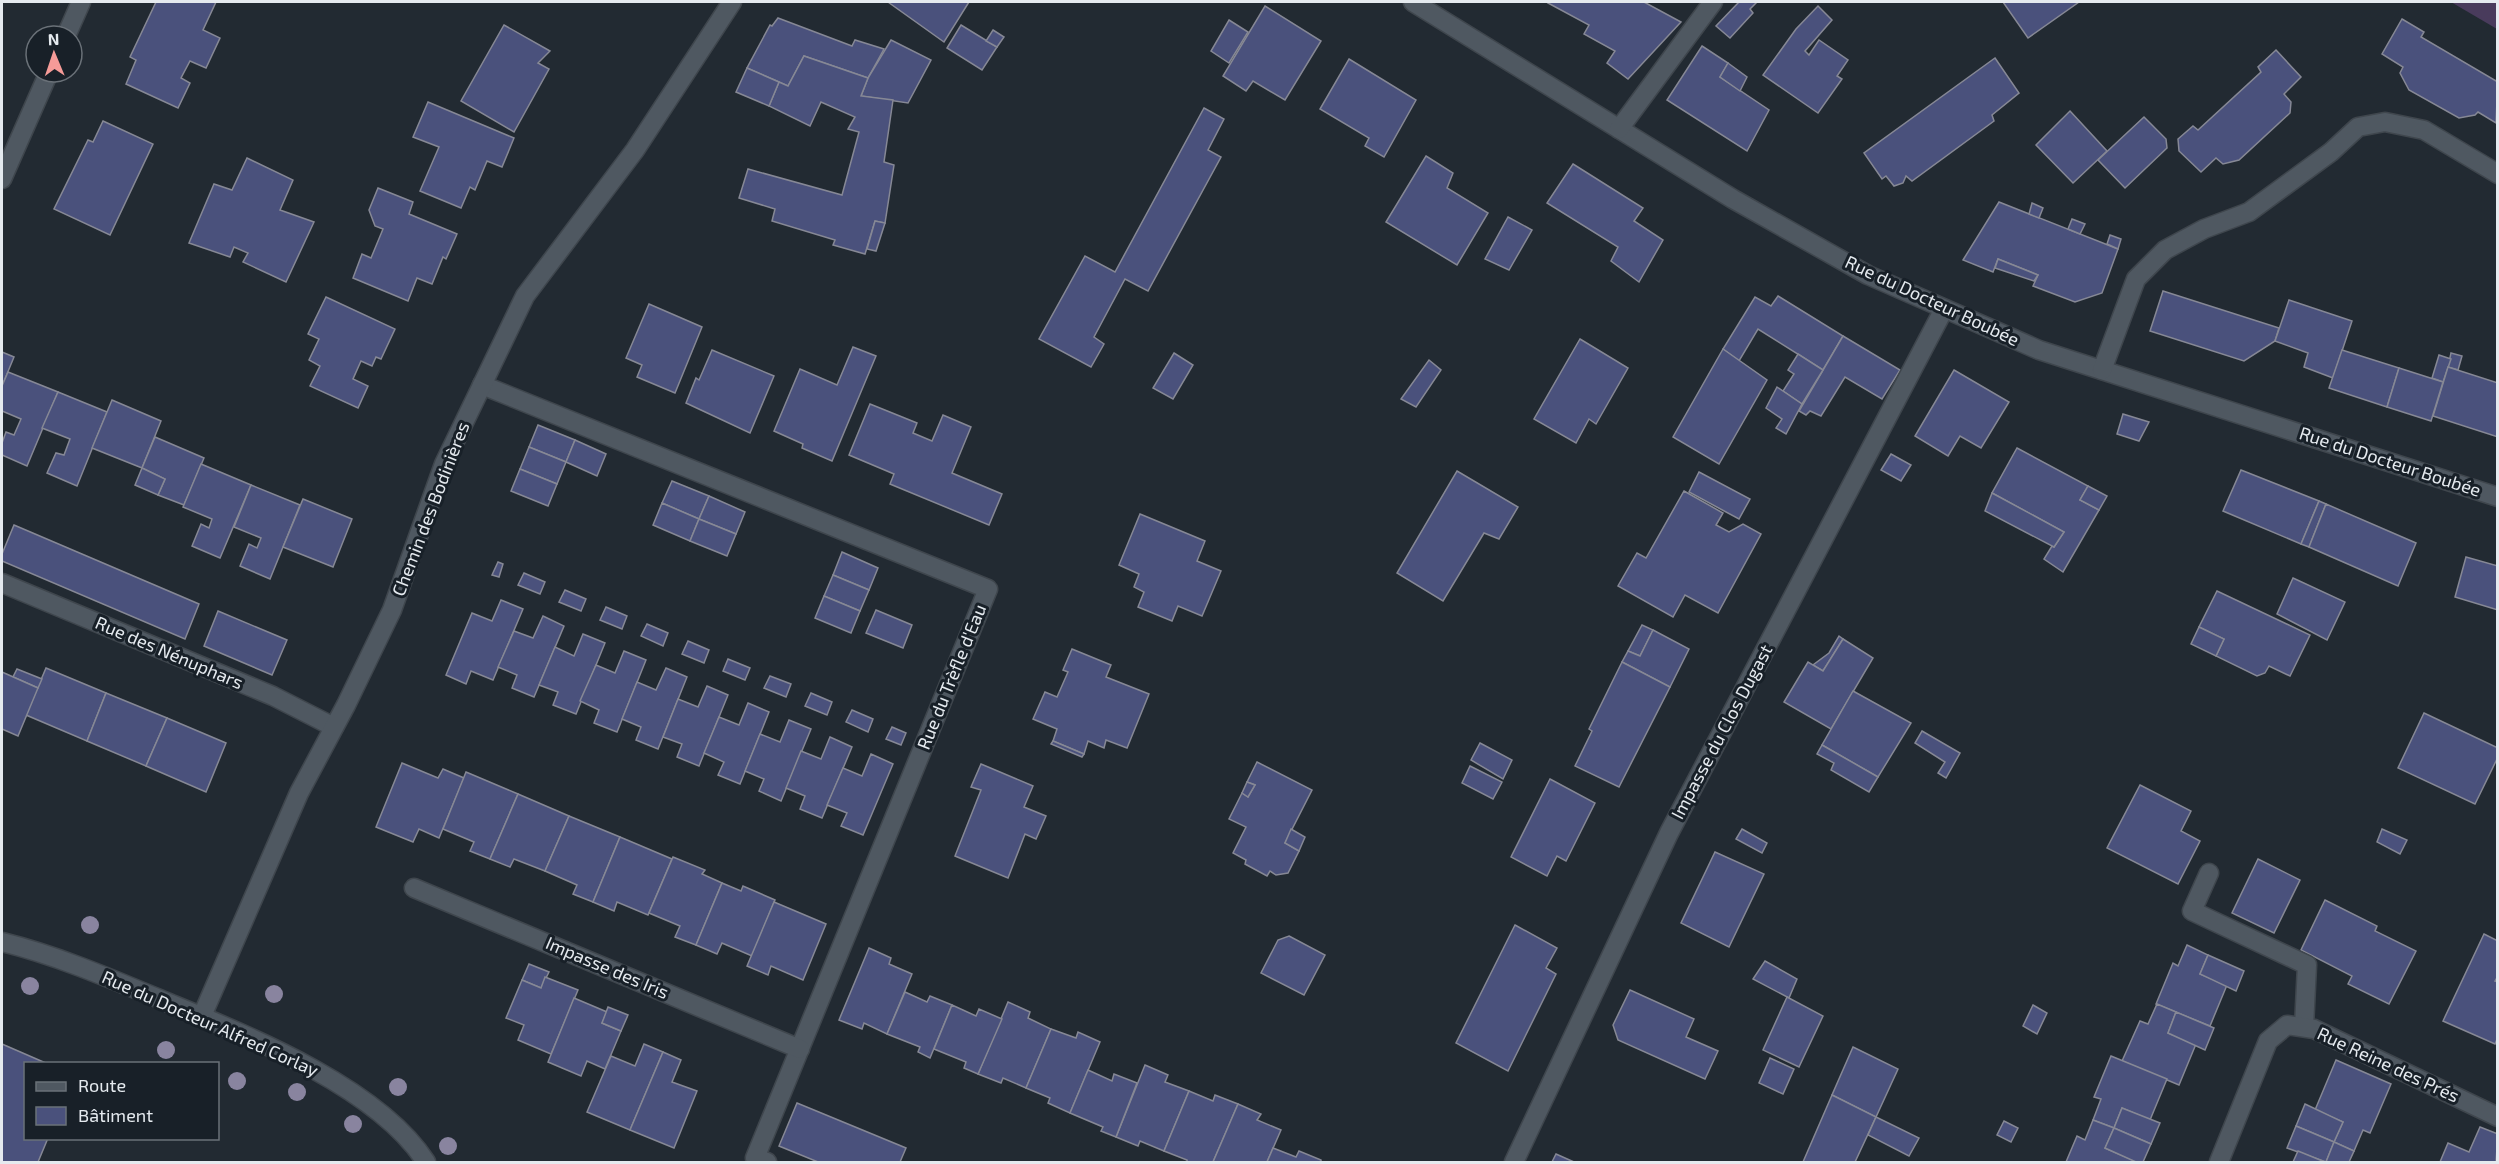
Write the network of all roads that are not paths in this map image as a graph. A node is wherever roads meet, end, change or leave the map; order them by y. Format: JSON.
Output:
{"nodes":[{"id":1,"x":81,"y":2,"type":"edge"},
{"id":2,"x":732,"y":2,"type":"edge"},
{"id":3,"x":1413,"y":2,"type":"edge"},
{"id":4,"x":1713,"y":2,"type":"edge"},
{"id":5,"x":71,"y":24,"type":"edge"},
{"id":6,"x":45,"y":84,"type":"edge"},
{"id":7,"x":1619,"y":129,"type":"junction"},
{"id":8,"x":2498,"y":174,"type":"edge"},
{"id":9,"x":2,"y":179,"type":"edge"},
{"id":10,"x":1944,"y":309,"type":"junction"},
{"id":11,"x":2102,"y":370,"type":"junction"},
{"id":12,"x":482,"y":385,"type":"junction"},
{"id":13,"x":2498,"y":497,"type":"edge"},
{"id":14,"x":2,"y":583,"type":"edge"},
{"id":15,"x":334,"y":727,"type":"junction"},
{"id":16,"x":2209,"y":873,"type":"dead end"},
{"id":17,"x":414,"y":888,"type":"dead end"},
{"id":18,"x":2,"y":942,"type":"edge"},
{"id":19,"x":202,"y":1016,"type":"junction"},
{"id":20,"x":2304,"y":1027,"type":"junction"},
{"id":21,"x":800,"y":1049,"type":"junction"},
{"id":22,"x":2498,"y":1116,"type":"edge"},
{"id":23,"x":426,"y":1162,"type":"edge"},
{"id":24,"x":767,"y":1162,"type":"edge"},
{"id":25,"x":1514,"y":1162,"type":"edge"},
{"id":26,"x":2219,"y":1162,"type":"edge"}],
"edges":[{"from":1,"to":5,"type":"street"},
{"from":2,"to":12,"type":"street","name":"Chemin des Bodinières"},
{"from":3,"to":7,"type":"street","name":"Rue du Docteur Boubée"},
{"from":4,"to":7,"type":"street"},
{"from":6,"to":9,"type":"street"},
{"from":7,"to":10,"type":"street","name":"Rue du Docteur Boubée"},
{"from":8,"to":11,"type":"street"},
{"from":10,"to":11,"type":"street","name":"Rue du Docteur Boubée"},
{"from":10,"to":25,"type":"street","name":"Impasse du Clos Dugast"},
{"from":11,"to":13,"type":"street","name":"Rue du Docteur Boubée"},
{"from":12,"to":15,"type":"street","name":"Chemin des Bodinières"},
{"from":12,"to":21,"type":"street","name":"Rue du Trèfle d'Eau"},
{"from":14,"to":15,"type":"street","name":"Rue des Nénuphars"},
{"from":15,"to":19,"type":"street","name":"Chemin des Bodinières"},
{"from":16,"to":20,"type":"street"},
{"from":17,"to":21,"type":"street","name":"Impasse des Iris"},
{"from":18,"to":19,"type":"street","name":"Rue du Docteur Alfred Corlay"},
{"from":19,"to":23,"type":"street","name":"Rue du Docteur Alfred Corlay"},
{"from":20,"to":22,"type":"street","name":"Rue Reine des Prés"},
{"from":20,"to":26,"type":"street","name":"Rue Reine des Prés"},
{"from":21,"to":24,"type":"street","name":"Rue du Trèfle d'Eau"}]}
